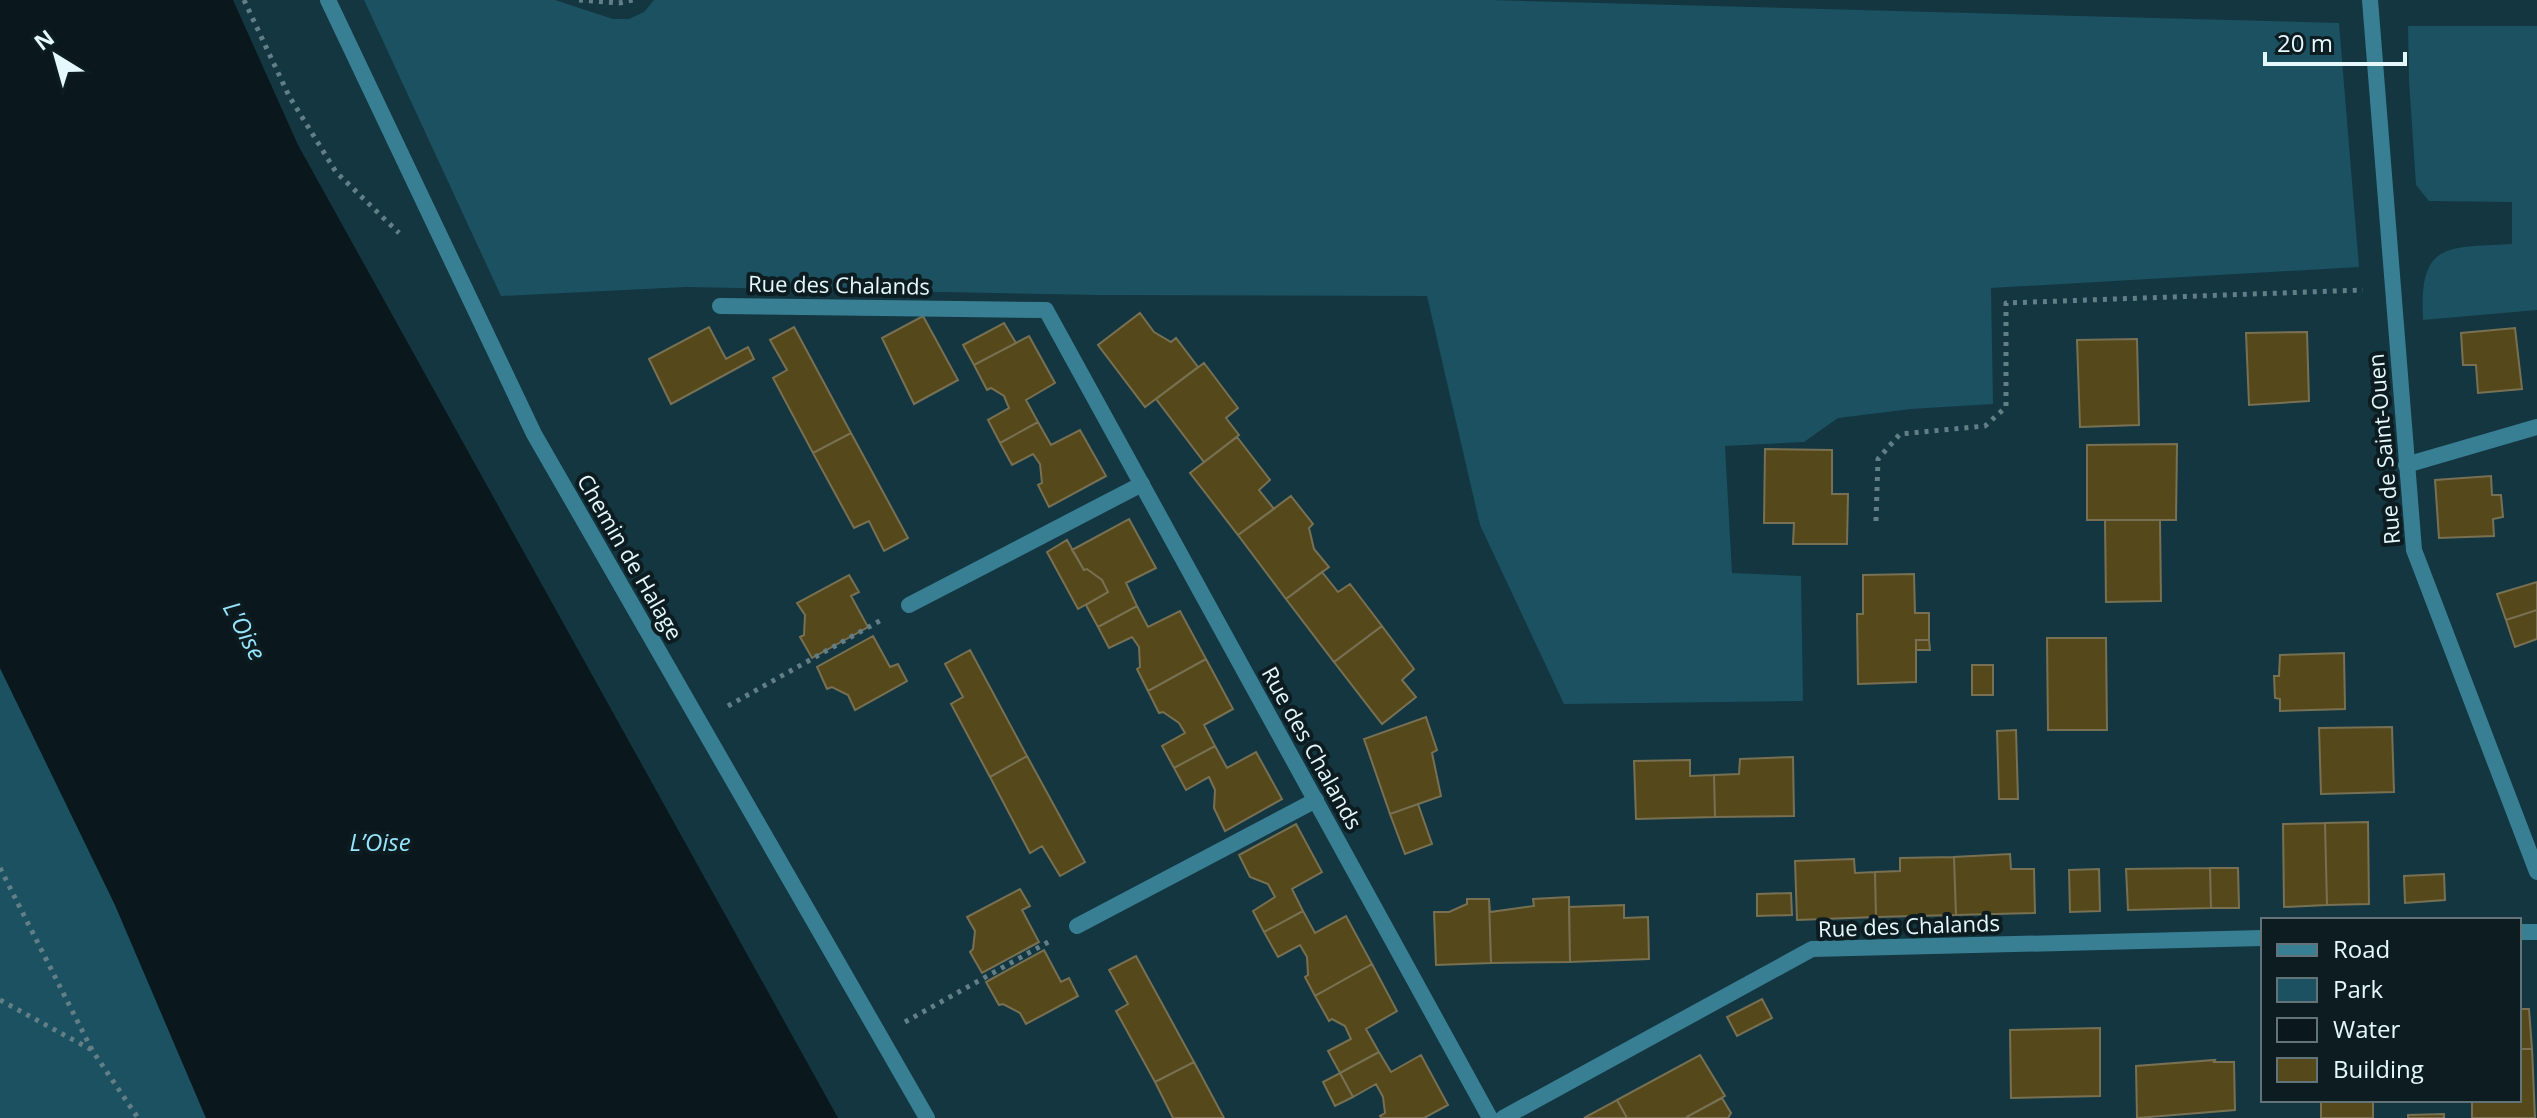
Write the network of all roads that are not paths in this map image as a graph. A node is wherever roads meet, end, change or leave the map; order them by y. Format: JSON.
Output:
{"nodes":[{"id":1,"x":328,"y":0,"type":"edge"},
{"id":2,"x":2370,"y":0,"type":"edge"},
{"id":3,"x":720,"y":306,"type":"dead end"},
{"id":4,"x":2537,"y":427,"type":"edge"},
{"id":5,"x":2406,"y":465,"type":"junction"},
{"id":6,"x":1142,"y":484,"type":"junction"},
{"id":7,"x":909,"y":605,"type":"road end"},
{"id":8,"x":1316,"y":800,"type":"junction"},
{"id":9,"x":2531,"y":835,"type":"edge"},
{"id":10,"x":2537,"y":872,"type":"edge"},
{"id":11,"x":1077,"y":926,"type":"road end"},
{"id":12,"x":2261,"y":938,"type":"edge"},
{"id":13,"x":927,"y":1118,"type":"edge"},
{"id":14,"x":1490,"y":1118,"type":"edge"},
{"id":15,"x":1503,"y":1118,"type":"edge"}],
"edges":[{"from":1,"to":13,"type":"street","name":"Chemin de Halage"},
{"from":2,"to":5,"type":"street","name":"Rue de Saint-Ouen"},
{"from":3,"to":6,"type":"street","name":"Rue des Chalands"},
{"from":4,"to":5,"type":"street"},
{"from":5,"to":9,"type":"street","name":"Rue de Saint-Ouen"},
{"from":6,"to":7,"type":"street"},
{"from":6,"to":8,"type":"street","name":"Rue des Chalands"},
{"from":8,"to":11,"type":"street"},
{"from":8,"to":14,"type":"street","name":"Rue des Chalands"},
{"from":9,"to":10,"type":"street","name":"Rue de Saint-Ouen"},
{"from":12,"to":15,"type":"street","name":"Rue des Chalands"}]}
